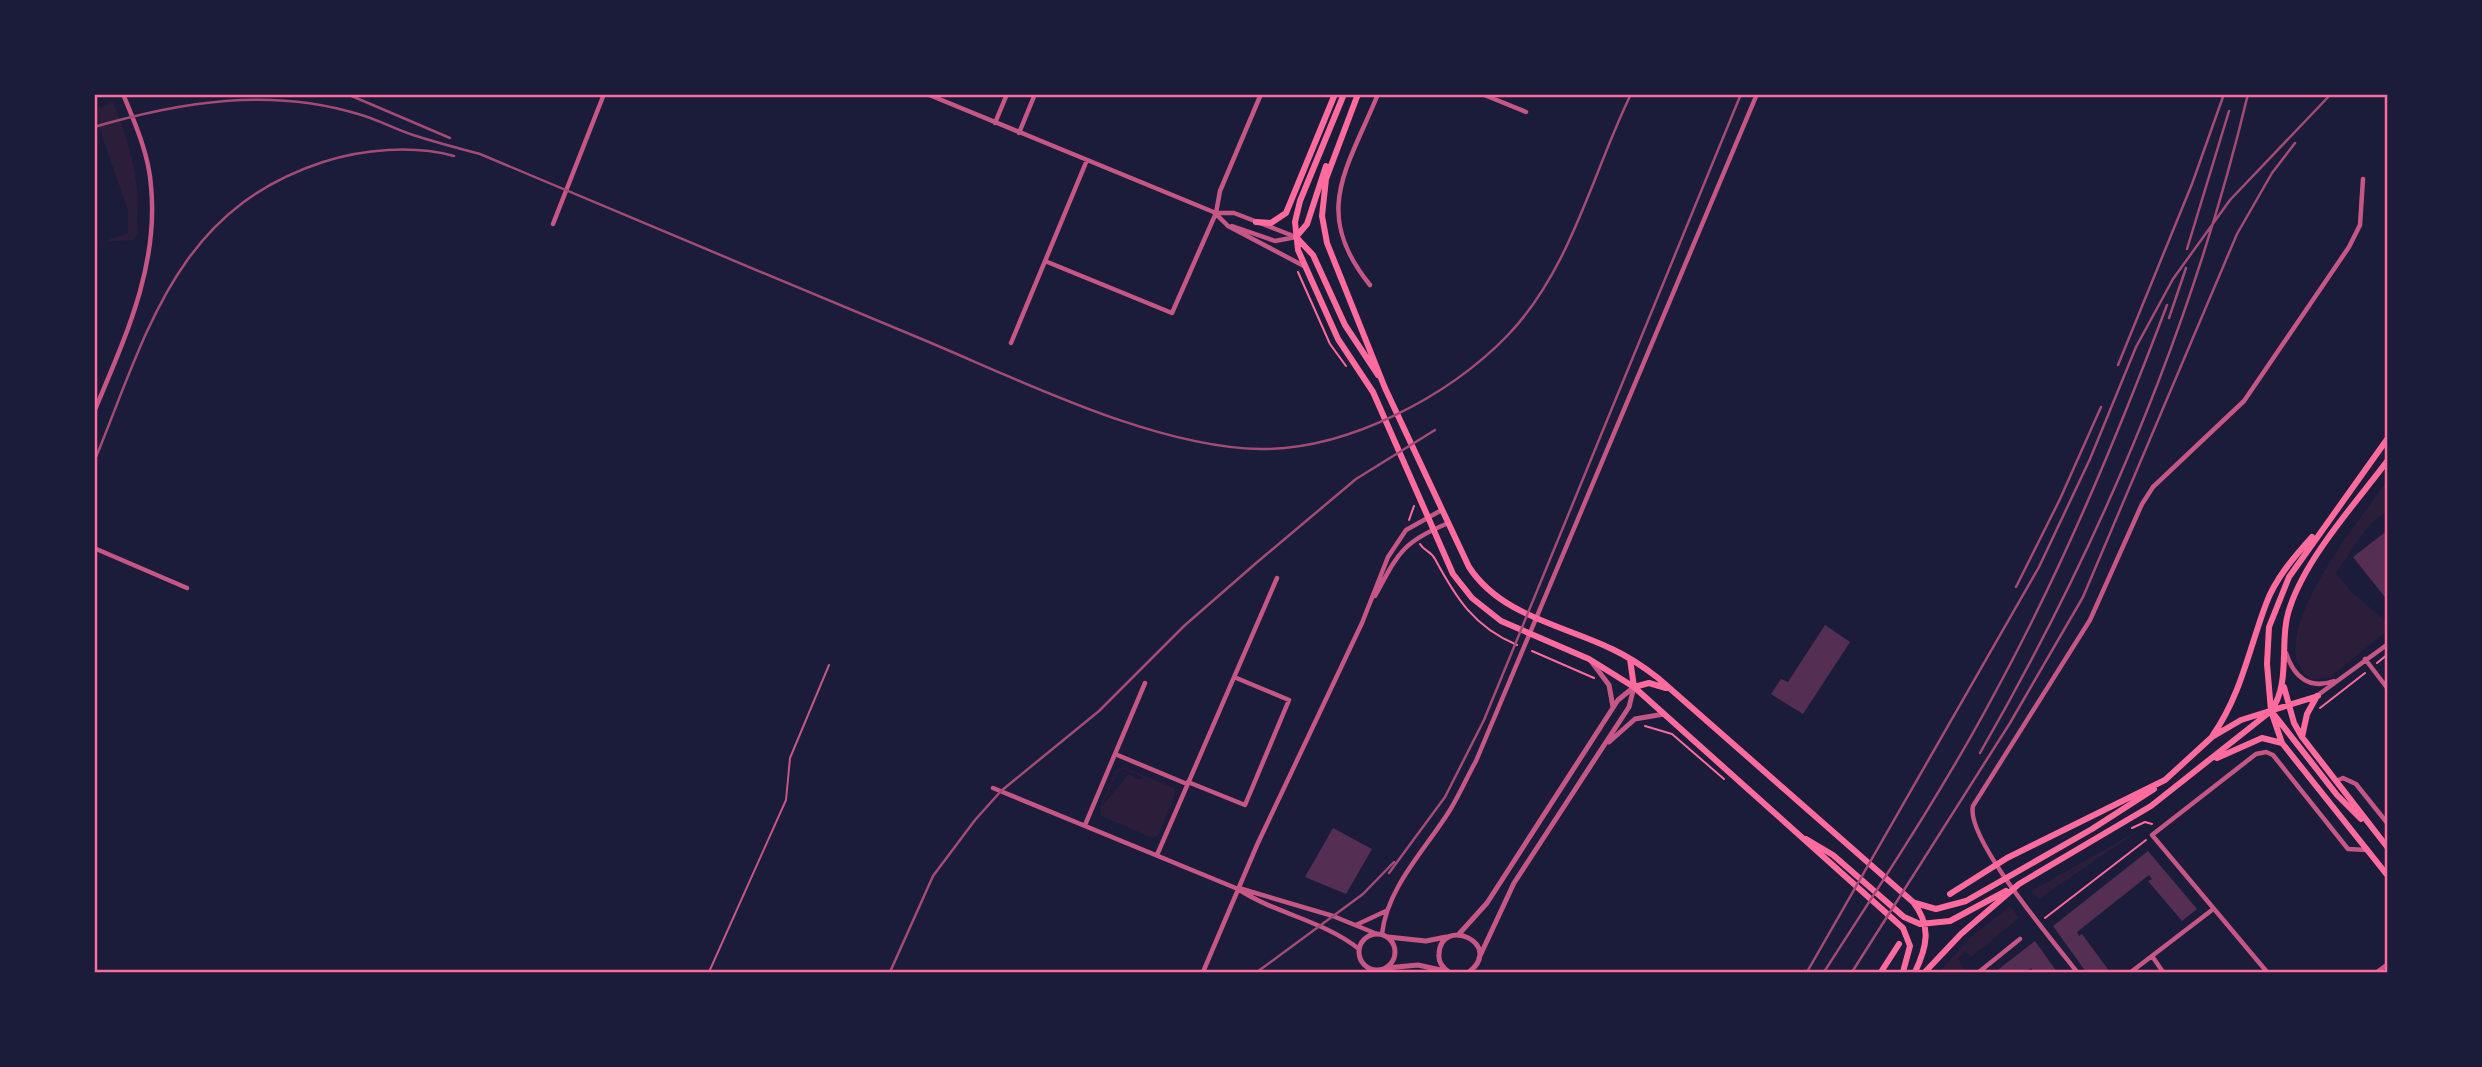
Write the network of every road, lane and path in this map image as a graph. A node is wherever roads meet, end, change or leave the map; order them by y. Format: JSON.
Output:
{"nodes":[{"id":1,"x":123,"y":94,"type":"edge"},
{"id":2,"x":604,"y":94,"type":"edge"},
{"id":3,"x":927,"y":94,"type":"edge"},
{"id":4,"x":1007,"y":94,"type":"edge"},
{"id":5,"x":1035,"y":94,"type":"edge"},
{"id":6,"x":1261,"y":94,"type":"edge"},
{"id":7,"x":1335,"y":94,"type":"edge"},
{"id":8,"x":1344,"y":94,"type":"edge"},
{"id":9,"x":1358,"y":94,"type":"edge"},
{"id":10,"x":1378,"y":94,"type":"edge"},
{"id":11,"x":1482,"y":94,"type":"edge"},
{"id":12,"x":1757,"y":94,"type":"edge"},
{"id":13,"x":1526,"y":112,"type":"dead end"},
{"id":14,"x":995,"y":123,"type":"junction"},
{"id":15,"x":1019,"y":133,"type":"junction"},
{"id":16,"x":1340,"y":137,"type":"junction"},
{"id":17,"x":1087,"y":160,"type":"junction"},
{"id":18,"x":2363,"y":179,"type":"dead end"},
{"id":19,"x":1216,"y":213,"type":"junction"},
{"id":20,"x":1256,"y":222,"type":"junction"},
{"id":21,"x":553,"y":224,"type":"dead end"},
{"id":22,"x":1228,"y":226,"type":"junction"},
{"id":23,"x":1296,"y":237,"type":"junction"},
{"id":24,"x":1045,"y":261,"type":"junction"},
{"id":25,"x":1304,"y":266,"type":"junction"},
{"id":26,"x":1370,"y":285,"type":"dead end"},
{"id":27,"x":1011,"y":343,"type":"dead end"},
{"id":28,"x":1381,"y":379,"type":"junction"},
{"id":29,"x":94,"y":412,"type":"edge"},
{"id":30,"x":2388,"y":438,"type":"edge"},
{"id":31,"x":2388,"y":460,"type":"edge"},
{"id":32,"x":1414,"y":505,"type":"dead end"},
{"id":33,"x":1440,"y":511,"type":"junction"},
{"id":34,"x":1427,"y":517,"type":"junction"},
{"id":35,"x":1408,"y":519,"type":"dead end"},
{"id":36,"x":2331,"y":519,"type":"junction"},
{"id":37,"x":1446,"y":524,"type":"junction"},
{"id":38,"x":1431,"y":530,"type":"junction"},
{"id":39,"x":94,"y":548,"type":"edge"},
{"id":40,"x":1277,"y":578,"type":"dead end"},
{"id":41,"x":187,"y":588,"type":"dead end"},
{"id":42,"x":1367,"y":609,"type":"junction"},
{"id":43,"x":2283,"y":643,"type":"junction"},
{"id":44,"x":2388,"y":644,"type":"edge"},
{"id":45,"x":1533,"y":651,"type":"dead end"},
{"id":46,"x":2388,"y":654,"type":"edge"},
{"id":47,"x":1589,"y":659,"type":"junction"},
{"id":48,"x":1630,"y":659,"type":"junction"},
{"id":49,"x":2365,"y":659,"type":"junction"},
{"id":50,"x":829,"y":665,"type":"dead end"},
{"id":51,"x":2371,"y":668,"type":"junction"},
{"id":52,"x":2282,"y":676,"type":"junction"},
{"id":53,"x":1234,"y":677,"type":"junction"},
{"id":54,"x":1597,"y":680,"type":"dead end"},
{"id":55,"x":2338,"y":680,"type":"junction"},
{"id":56,"x":1145,"y":683,"type":"dead end"},
{"id":57,"x":1634,"y":687,"type":"junction"},
{"id":58,"x":2268,"y":688,"type":"junction"},
{"id":59,"x":2388,"y":689,"type":"edge"},
{"id":60,"x":1671,"y":690,"type":"junction"},
{"id":61,"x":2318,"y":696,"type":"junction"},
{"id":62,"x":2277,"y":701,"type":"junction"},
{"id":63,"x":1613,"y":707,"type":"junction"},
{"id":64,"x":2288,"y":707,"type":"junction"},
{"id":65,"x":2318,"y":710,"type":"dead end"},
{"id":66,"x":2271,"y":711,"type":"junction"},
{"id":67,"x":1661,"y":713,"type":"junction"},
{"id":68,"x":1642,"y":717,"type":"junction"},
{"id":69,"x":2283,"y":722,"type":"junction"},
{"id":70,"x":1651,"y":728,"type":"dead end"},
{"id":71,"x":2212,"y":737,"type":"junction"},
{"id":72,"x":2302,"y":737,"type":"junction"},
{"id":73,"x":2282,"y":743,"type":"junction"},
{"id":74,"x":1601,"y":749,"type":"junction"},
{"id":75,"x":1115,"y":754,"type":"junction"},
{"id":76,"x":2209,"y":761,"type":"junction"},
{"id":77,"x":2165,"y":780,"type":"junction"},
{"id":78,"x":2335,"y":781,"type":"junction"},
{"id":79,"x":1188,"y":783,"type":"junction"},
{"id":80,"x":993,"y":788,"type":"dead end"},
{"id":81,"x":2388,"y":824,"type":"edge"},
{"id":82,"x":1085,"y":825,"type":"junction"},
{"id":83,"x":2157,"y":827,"type":"dead end"},
{"id":84,"x":2129,"y":829,"type":"dead end"},
{"id":85,"x":2373,"y":830,"type":"junction"},
{"id":86,"x":2152,"y":835,"type":"junction"},
{"id":87,"x":1802,"y":836,"type":"junction"},
{"id":88,"x":2388,"y":848,"type":"edge"},
{"id":89,"x":2367,"y":850,"type":"junction"},
{"id":90,"x":1157,"y":855,"type":"junction"},
{"id":91,"x":2388,"y":876,"type":"edge"},
{"id":92,"x":1238,"y":889,"type":"junction"},
{"id":93,"x":1950,"y":894,"type":"dead end"},
{"id":94,"x":2003,"y":895,"type":"junction"},
{"id":95,"x":1913,"y":902,"type":"junction"},
{"id":96,"x":2213,"y":910,"type":"junction"},
{"id":97,"x":1387,"y":911,"type":"junction"},
{"id":98,"x":2039,"y":923,"type":"junction"},
{"id":99,"x":1355,"y":925,"type":"junction"},
{"id":100,"x":1926,"y":925,"type":"junction"},
{"id":101,"x":1458,"y":934,"type":"junction"},
{"id":102,"x":1382,"y":935,"type":"junction"},
{"id":103,"x":1449,"y":937,"type":"junction"},
{"id":104,"x":2020,"y":939,"type":"dead end"},
{"id":105,"x":1899,"y":944,"type":"dead end"},
{"id":106,"x":1359,"y":949,"type":"junction"},
{"id":107,"x":2152,"y":956,"type":"junction"},
{"id":108,"x":1479,"y":958,"type":"junction"},
{"id":109,"x":2388,"y":964,"type":"edge"},
{"id":110,"x":1383,"y":968,"type":"junction"},
{"id":111,"x":1473,"y":971,"type":"edge"},
{"id":112,"x":709,"y":972,"type":"edge"},
{"id":113,"x":1203,"y":972,"type":"edge"},
{"id":114,"x":1448,"y":972,"type":"edge"},
{"id":115,"x":1881,"y":972,"type":"edge"},
{"id":116,"x":1903,"y":972,"type":"edge"},
{"id":117,"x":1915,"y":972,"type":"edge"},
{"id":118,"x":1925,"y":972,"type":"edge"},
{"id":119,"x":1979,"y":972,"type":"edge"},
{"id":120,"x":2077,"y":972,"type":"edge"},
{"id":121,"x":2132,"y":972,"type":"edge"},
{"id":122,"x":2163,"y":972,"type":"edge"},
{"id":123,"x":2267,"y":972,"type":"edge"},
{"id":124,"x":2377,"y":972,"type":"edge"}],
"edges":[{"from":1,"to":29,"type":"street"},
{"from":2,"to":21,"type":"street"},
{"from":3,"to":14,"type":"street"},
{"from":4,"to":14,"type":"street"},
{"from":5,"to":15,"type":"street"},
{"from":6,"to":19,"type":"street"},
{"from":7,"to":20,"type":"main road"},
{"from":8,"to":23,"type":"main road"},
{"from":9,"to":16,"type":"main road"},
{"from":10,"to":26,"type":"street"},
{"from":11,"to":13,"type":"street"},
{"from":12,"to":97,"type":"street"},
{"from":14,"to":15,"type":"street"},
{"from":15,"to":17,"type":"street"},
{"from":16,"to":23,"type":"main road"},
{"from":16,"to":28,"type":"main road"},
{"from":17,"to":19,"type":"street"},
{"from":17,"to":24,"type":"street"},
{"from":18,"to":98,"type":"street"},
{"from":19,"to":20,"type":"street"},
{"from":19,"to":22,"type":"street"},
{"from":19,"to":24,"type":"street"},
{"from":20,"to":23,"type":"street"},
{"from":22,"to":23,"type":"street"},
{"from":22,"to":25,"type":"street"},
{"from":23,"to":25,"type":"main road"},
{"from":23,"to":28,"type":"main road"},
{"from":24,"to":27,"type":"street"},
{"from":25,"to":34,"type":"main road"},
{"from":28,"to":33,"type":"main road"},
{"from":30,"to":36,"type":"main road"},
{"from":31,"to":43,"type":"main road"},
{"from":32,"to":35,"type":"path"},
{"from":33,"to":34,"type":"street"},
{"from":33,"to":37,"type":"main road"},
{"from":34,"to":38,"type":"main road"},
{"from":34,"to":42,"type":"street"},
{"from":36,"to":58,"type":"main road"},
{"from":36,"to":71,"type":"main road"},
{"from":37,"to":38,"type":"street"},
{"from":37,"to":48,"type":"main road"},
{"from":38,"to":42,"type":"street"},
{"from":38,"to":47,"type":"main road"},
{"from":39,"to":41,"type":"street"},
{"from":40,"to":53,"type":"street"},
{"from":42,"to":92,"type":"street"},
{"from":43,"to":52,"type":"main road"},
{"from":43,"to":55,"type":"street"},
{"from":44,"to":49,"type":"street"},
{"from":45,"to":54,"type":"path"},
{"from":46,"to":51,"type":"path"},
{"from":47,"to":57,"type":"main road"},
{"from":47,"to":63,"type":"street"},
{"from":48,"to":57,"type":"main road"},
{"from":48,"to":60,"type":"main road"},
{"from":49,"to":51,"type":"street"},
{"from":49,"to":55,"type":"street"},
{"from":50,"to":112,"type":"lane"},
{"from":51,"to":59,"type":"street"},
{"from":51,"to":65,"type":"path"},
{"from":52,"to":62,"type":"main road"},
{"from":52,"to":64,"type":"main road"},
{"from":53,"to":79,"type":"street"},
{"from":53,"to":79,"type":"street"},
{"from":55,"to":61,"type":"street"},
{"from":56,"to":75,"type":"street"},
{"from":57,"to":60,"type":"main road"},
{"from":57,"to":63,"type":"street"},
{"from":57,"to":67,"type":"main road"},
{"from":57,"to":74,"type":"street"},
{"from":58,"to":62,"type":"main road"},
{"from":58,"to":66,"type":"main road"},
{"from":60,"to":95,"type":"main road"},
{"from":61,"to":64,"type":"main road"},
{"from":61,"to":72,"type":"main road"},
{"from":62,"to":64,"type":"main road"},
{"from":62,"to":66,"type":"main road"},
{"from":63,"to":101,"type":"street"},
{"from":64,"to":66,"type":"main road"},
{"from":64,"to":69,"type":"main road"},
{"from":64,"to":72,"type":"main road"},
{"from":66,"to":69,"type":"main road"},
{"from":66,"to":71,"type":"main road"},
{"from":66,"to":73,"type":"main road"},
{"from":66,"to":76,"type":"main road"},
{"from":67,"to":68,"type":"street"},
{"from":67,"to":87,"type":"main road"},
{"from":68,"to":70,"type":"path"},
{"from":68,"to":74,"type":"street"},
{"from":69,"to":73,"type":"main road"},
{"from":69,"to":85,"type":"main road"},
{"from":71,"to":77,"type":"main road"},
{"from":72,"to":78,"type":"main road"},
{"from":73,"to":76,"type":"main road"},
{"from":73,"to":89,"type":"main road"},
{"from":74,"to":108,"type":"street"},
{"from":75,"to":79,"type":"street"},
{"from":75,"to":82,"type":"street"},
{"from":76,"to":94,"type":"main road"},
{"from":77,"to":93,"type":"main road"},
{"from":77,"to":95,"type":"main road"},
{"from":78,"to":81,"type":"street"},
{"from":78,"to":85,"type":"main road"},
{"from":79,"to":90,"type":"street"},
{"from":80,"to":82,"type":"street"},
{"from":82,"to":90,"type":"street"},
{"from":83,"to":84,"type":"path"},
{"from":85,"to":88,"type":"main road"},
{"from":86,"to":89,"type":"street"},
{"from":86,"to":96,"type":"street"},
{"from":86,"to":98,"type":"path"},
{"from":87,"to":100,"type":"main road"},
{"from":87,"to":116,"type":"main road"},
{"from":89,"to":91,"type":"main road"},
{"from":90,"to":92,"type":"street"},
{"from":92,"to":99,"type":"street"},
{"from":92,"to":106,"type":"street"},
{"from":92,"to":113,"type":"street"},
{"from":94,"to":100,"type":"main road"},
{"from":94,"to":118,"type":"main road"},
{"from":95,"to":100,"type":"main road"},
{"from":96,"to":107,"type":"street"},
{"from":96,"to":123,"type":"street"},
{"from":97,"to":99,"type":"street"},
{"from":97,"to":102,"type":"street"},
{"from":98,"to":120,"type":"street"},
{"from":99,"to":102,"type":"street"},
{"from":100,"to":117,"type":"main road"},
{"from":101,"to":103,"type":"street"},
{"from":101,"to":108,"type":"street"},
{"from":102,"to":103,"type":"street"},
{"from":102,"to":106,"type":"street"},
{"from":102,"to":110,"type":"street"},
{"from":103,"to":114,"type":"street"},
{"from":104,"to":119,"type":"street"},
{"from":105,"to":115,"type":"main road"},
{"from":106,"to":110,"type":"street"},
{"from":107,"to":121,"type":"street"},
{"from":107,"to":122,"type":"street"},
{"from":108,"to":111,"type":"street"},
{"from":109,"to":124,"type":"street"},
{"from":110,"to":114,"type":"street"}]}
